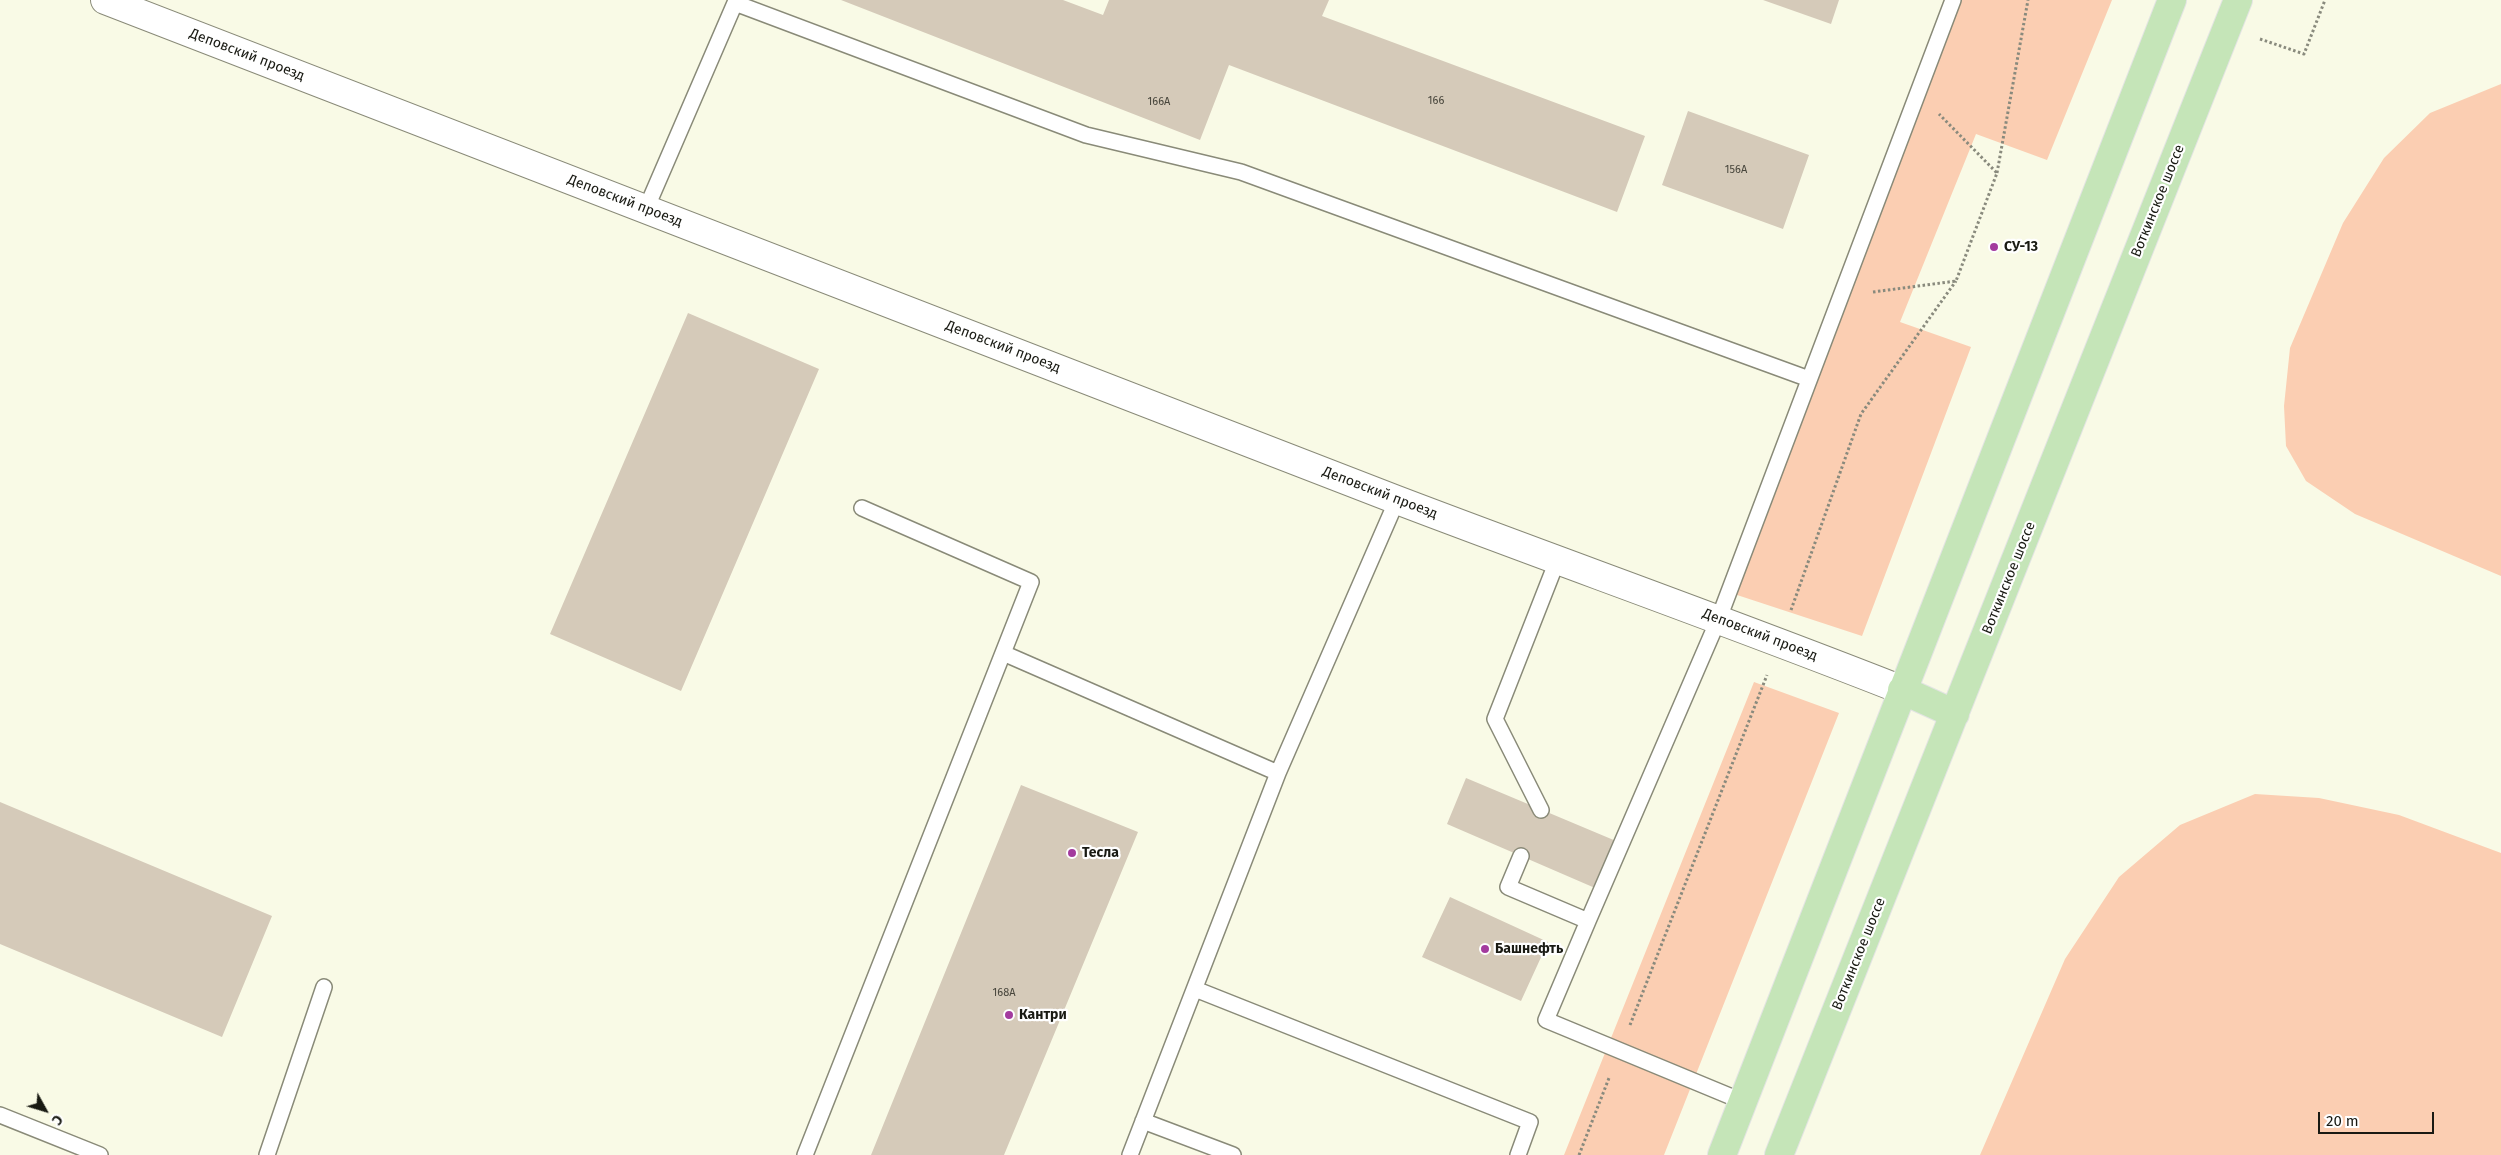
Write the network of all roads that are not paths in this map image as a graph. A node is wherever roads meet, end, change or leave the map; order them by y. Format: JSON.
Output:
{"nodes":[{"id":1,"x":104,"y":0,"type":"edge"},
{"id":2,"x":1953,"y":0,"type":"edge"},
{"id":3,"x":2172,"y":0,"type":"edge"},
{"id":4,"x":2238,"y":0,"type":"edge"},
{"id":5,"x":646,"y":209,"type":"junction"},
{"id":6,"x":1809,"y":379,"type":"junction"},
{"id":7,"x":1397,"y":500,"type":"junction"},
{"id":8,"x":862,"y":508,"type":"dead end"},
{"id":9,"x":1557,"y":561,"type":"junction"},
{"id":10,"x":1719,"y":618,"type":"junction"},
{"id":11,"x":1003,"y":653,"type":"junction"},
{"id":12,"x":1902,"y":690,"type":"junction"},
{"id":13,"x":1954,"y":714,"type":"junction"},
{"id":14,"x":1278,"y":773,"type":"junction"},
{"id":15,"x":1541,"y":810,"type":"dead end"},
{"id":16,"x":1521,"y":856,"type":"dead end"},
{"id":17,"x":1588,"y":921,"type":"junction"},
{"id":18,"x":324,"y":987,"type":"dead end"},
{"id":19,"x":1195,"y":988,"type":"junction"},
{"id":20,"x":1744,"y":1102,"type":"junction"},
{"id":21,"x":0,"y":1115,"type":"edge"},
{"id":22,"x":1143,"y":1121,"type":"junction"},
{"id":23,"x":100,"y":1155,"type":"edge"},
{"id":24,"x":267,"y":1155,"type":"edge"},
{"id":25,"x":805,"y":1155,"type":"edge"},
{"id":26,"x":1130,"y":1155,"type":"edge"},
{"id":27,"x":1234,"y":1155,"type":"edge"},
{"id":28,"x":1518,"y":1155,"type":"edge"},
{"id":29,"x":1722,"y":1155,"type":"edge"},
{"id":30,"x":1780,"y":1155,"type":"edge"}],
"edges":[{"from":1,"to":5,"type":"street","name":"Деповский проезд"},
{"from":2,"to":6,"type":"lane"},
{"from":3,"to":12,"type":"main road"},
{"from":4,"to":13,"type":"main road","name":"Воткинское шоссе"},
{"from":5,"to":6,"type":"lane"},
{"from":5,"to":7,"type":"street","name":"Деповский проезд"},
{"from":6,"to":10,"type":"lane"},
{"from":7,"to":9,"type":"street","name":"Деповский проезд"},
{"from":7,"to":14,"type":"lane"},
{"from":8,"to":11,"type":"lane"},
{"from":9,"to":10,"type":"street","name":"Деповский проезд"},
{"from":9,"to":15,"type":"lane"},
{"from":10,"to":12,"type":"street","name":"Деповский проезд"},
{"from":10,"to":17,"type":"lane"},
{"from":11,"to":14,"type":"lane"},
{"from":11,"to":25,"type":"lane"},
{"from":12,"to":13,"type":"main road"},
{"from":12,"to":20,"type":"main road"},
{"from":13,"to":30,"type":"main road","name":"Воткинское шоссе"},
{"from":14,"to":19,"type":"lane"},
{"from":16,"to":17,"type":"lane"},
{"from":17,"to":20,"type":"lane"},
{"from":18,"to":24,"type":"lane"},
{"from":19,"to":22,"type":"lane"},
{"from":19,"to":28,"type":"lane"},
{"from":20,"to":29,"type":"main road"},
{"from":21,"to":23,"type":"lane"},
{"from":22,"to":26,"type":"lane"},
{"from":22,"to":27,"type":"lane"}]}
